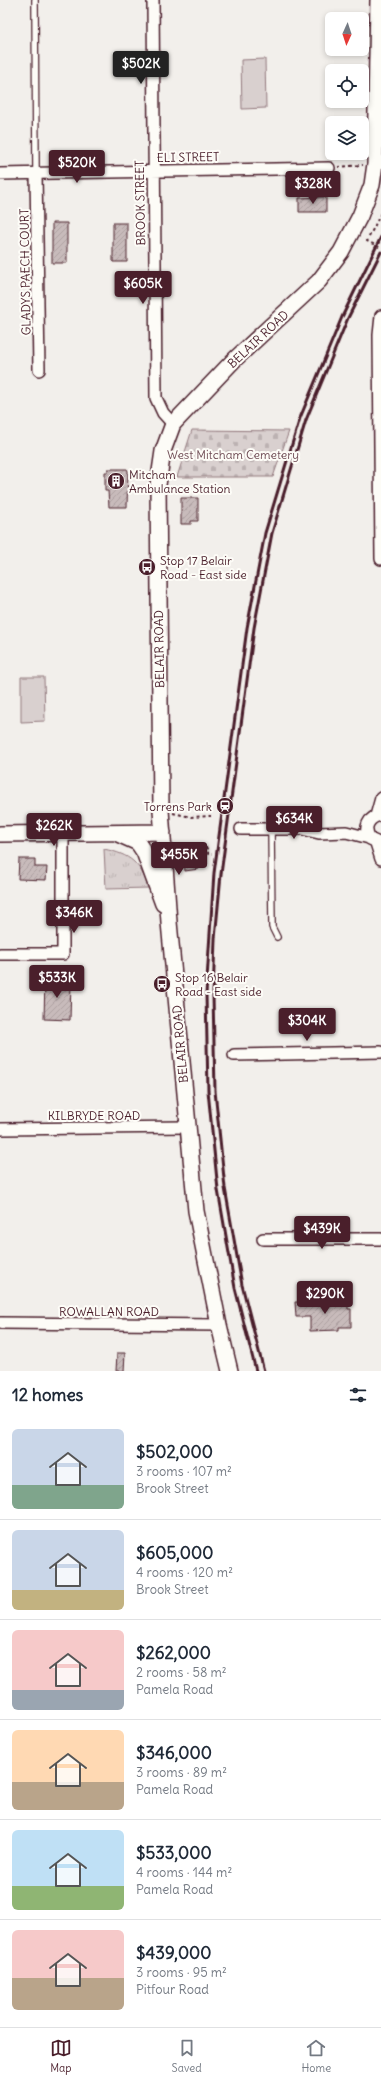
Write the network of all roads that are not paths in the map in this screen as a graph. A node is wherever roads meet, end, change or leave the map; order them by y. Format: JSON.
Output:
{"nodes":[{"id":1,"x":35,"y":0,"type":"edge"},
{"id":2,"x":152,"y":0,"type":"edge"},
{"id":3,"x":378,"y":0,"type":"edge"},
{"id":4,"x":329,"y":168,"type":"road end"},
{"id":5,"x":153,"y":171,"type":"junction"},
{"id":6,"x":36,"y":173,"type":"junction"},
{"id":7,"x":0,"y":174,"type":"edge"},
{"id":8,"x":381,"y":316,"type":"edge"},
{"id":9,"x":39,"y":370,"type":"dead end"},
{"id":10,"x":381,"y":407,"type":"edge"},
{"id":11,"x":173,"y":424,"type":"junction"},
{"id":12,"x":381,"y":559,"type":"edge"},
{"id":13,"x":381,"y":798,"type":"edge"},
{"id":14,"x":375,"y":818,"type":"edge"},
{"id":15,"x":271,"y":828,"type":"junction"},
{"id":16,"x":241,"y":829,"type":"dead end"},
{"id":17,"x":108,"y":832,"type":"junction"},
{"id":18,"x":162,"y":832,"type":"junction"},
{"id":19,"x":346,"y":832,"type":"junction"},
{"id":20,"x":0,"y":834,"type":"edge"},
{"id":21,"x":63,"y":834,"type":"junction"},
{"id":22,"x":376,"y":842,"type":"edge"},
{"id":23,"x":381,"y":859,"type":"edge"},
{"id":24,"x":169,"y":922,"type":"junction"},
{"id":25,"x":277,"y":937,"type":"dead end"},
{"id":26,"x":0,"y":954,"type":"edge"},
{"id":27,"x":381,"y":1052,"type":"edge"},
{"id":28,"x":234,"y":1055,"type":"dead end"},
{"id":29,"x":188,"y":1127,"type":"junction"},
{"id":30,"x":0,"y":1129,"type":"edge"},
{"id":31,"x":264,"y":1239,"type":"dead end"},
{"id":32,"x":381,"y":1239,"type":"edge"},
{"id":33,"x":0,"y":1323,"type":"edge"},
{"id":34,"x":219,"y":1325,"type":"junction"},
{"id":35,"x":230,"y":1371,"type":"edge"}],
"edges":[{"from":1,"to":6,"type":"lane"},
{"from":2,"to":5,"type":"street","name":"BROOK STREET"},
{"from":3,"to":11,"type":"main road","name":"BELAIR ROAD"},
{"from":4,"to":5,"type":"street","name":"ELI STREET"},
{"from":5,"to":6,"type":"street","name":"ELI STREET"},
{"from":5,"to":11,"type":"street","name":"BROOK STREET"},
{"from":6,"to":7,"type":"street","name":"ELI STREET"},
{"from":6,"to":9,"type":"street","name":"GLADYS PAECH COURT"},
{"from":8,"to":10,"type":"street"},
{"from":10,"to":12,"type":"street"},
{"from":11,"to":18,"type":"main road","name":"BELAIR ROAD"},
{"from":13,"to":14,"type":"street"},
{"from":14,"to":19,"type":"street"},
{"from":14,"to":22,"type":"street"},
{"from":15,"to":16,"type":"street"},
{"from":15,"to":19,"type":"street"},
{"from":15,"to":25,"type":"lane"},
{"from":17,"to":18,"type":"main road"},
{"from":17,"to":21,"type":"main road"},
{"from":17,"to":24,"type":"main road"},
{"from":18,"to":24,"type":"main road","name":"BELAIR ROAD"},
{"from":19,"to":22,"type":"street"},
{"from":20,"to":21,"type":"main road"},
{"from":21,"to":26,"type":"street"},
{"from":22,"to":23,"type":"street"},
{"from":24,"to":29,"type":"main road","name":"BELAIR ROAD"},
{"from":27,"to":28,"type":"street"},
{"from":29,"to":30,"type":"street","name":"KILBRYDE ROAD"},
{"from":29,"to":34,"type":"main road","name":"BELAIR ROAD"},
{"from":31,"to":32,"type":"street"},
{"from":33,"to":34,"type":"street","name":"ROWALLAN ROAD"},
{"from":34,"to":35,"type":"main road","name":"BELAIR ROAD"}]}
